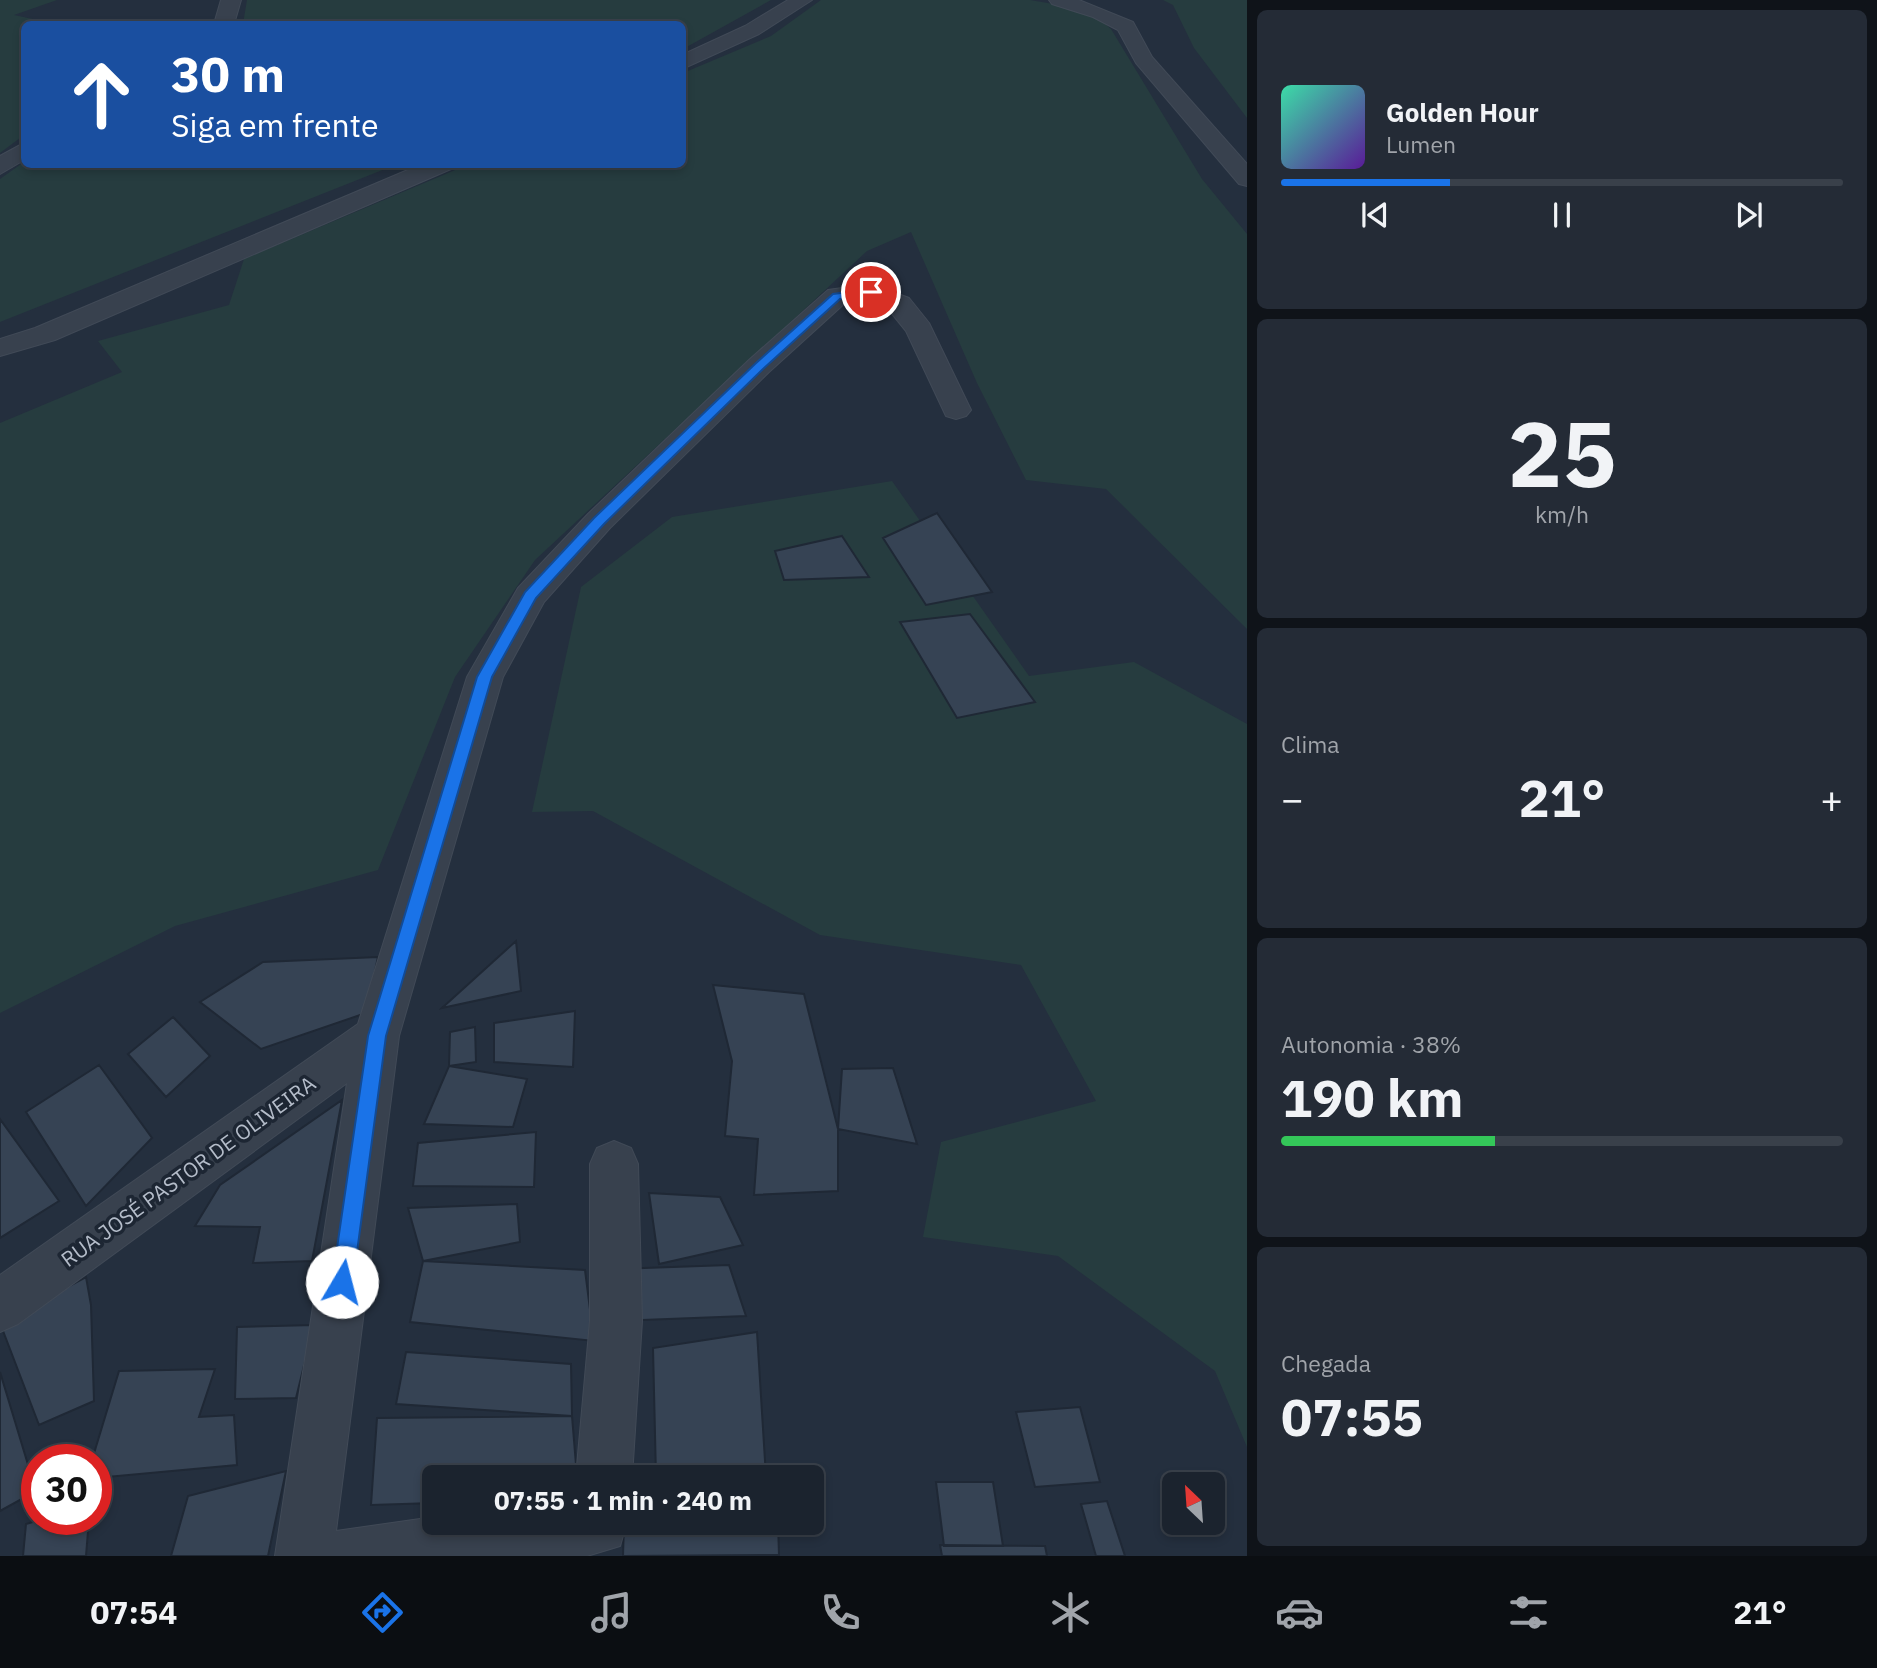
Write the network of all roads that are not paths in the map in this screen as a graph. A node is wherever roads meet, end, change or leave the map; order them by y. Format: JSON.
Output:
{"nodes":[{"id":1,"x":231,"y":0,"type":"edge"},
{"id":2,"x":802,"y":0,"type":"edge"},
{"id":3,"x":1059,"y":0,"type":"edge"},
{"id":4,"x":225,"y":21,"type":"edge"},
{"id":5,"x":686,"y":61,"type":"edge"},
{"id":6,"x":21,"y":152,"type":"edge"},
{"id":7,"x":0,"y":167,"type":"edge"},
{"id":8,"x":434,"y":168,"type":"edge"},
{"id":9,"x":1247,"y":179,"type":"edge"},
{"id":10,"x":0,"y":348,"type":"edge"},
{"id":11,"x":956,"y":410,"type":"dead end"},
{"id":12,"x":377,"y":1036,"type":"junction"},
{"id":13,"x":614,"y":1164,"type":"dead end"},
{"id":14,"x":0,"y":1306,"type":"edge"},
{"id":15,"x":605,"y":1465,"type":"edge"},
{"id":16,"x":494,"y":1535,"type":"edge"},
{"id":17,"x":304,"y":1556,"type":"edge"},
{"id":18,"x":344,"y":1556,"type":"edge"}],
"edges":[{"from":1,"to":4,"type":"street"},
{"from":2,"to":5,"type":"street"},
{"from":3,"to":9,"type":"street"},
{"from":6,"to":7,"type":"street"},
{"from":8,"to":10,"type":"street"},
{"from":11,"to":12,"type":"street"},
{"from":12,"to":14,"type":"street","name":"RUA JOSÉ PASTOR DE OLIVEIRA"},
{"from":12,"to":17,"type":"street"},
{"from":13,"to":15,"type":"street"},
{"from":16,"to":18,"type":"street"}]}
